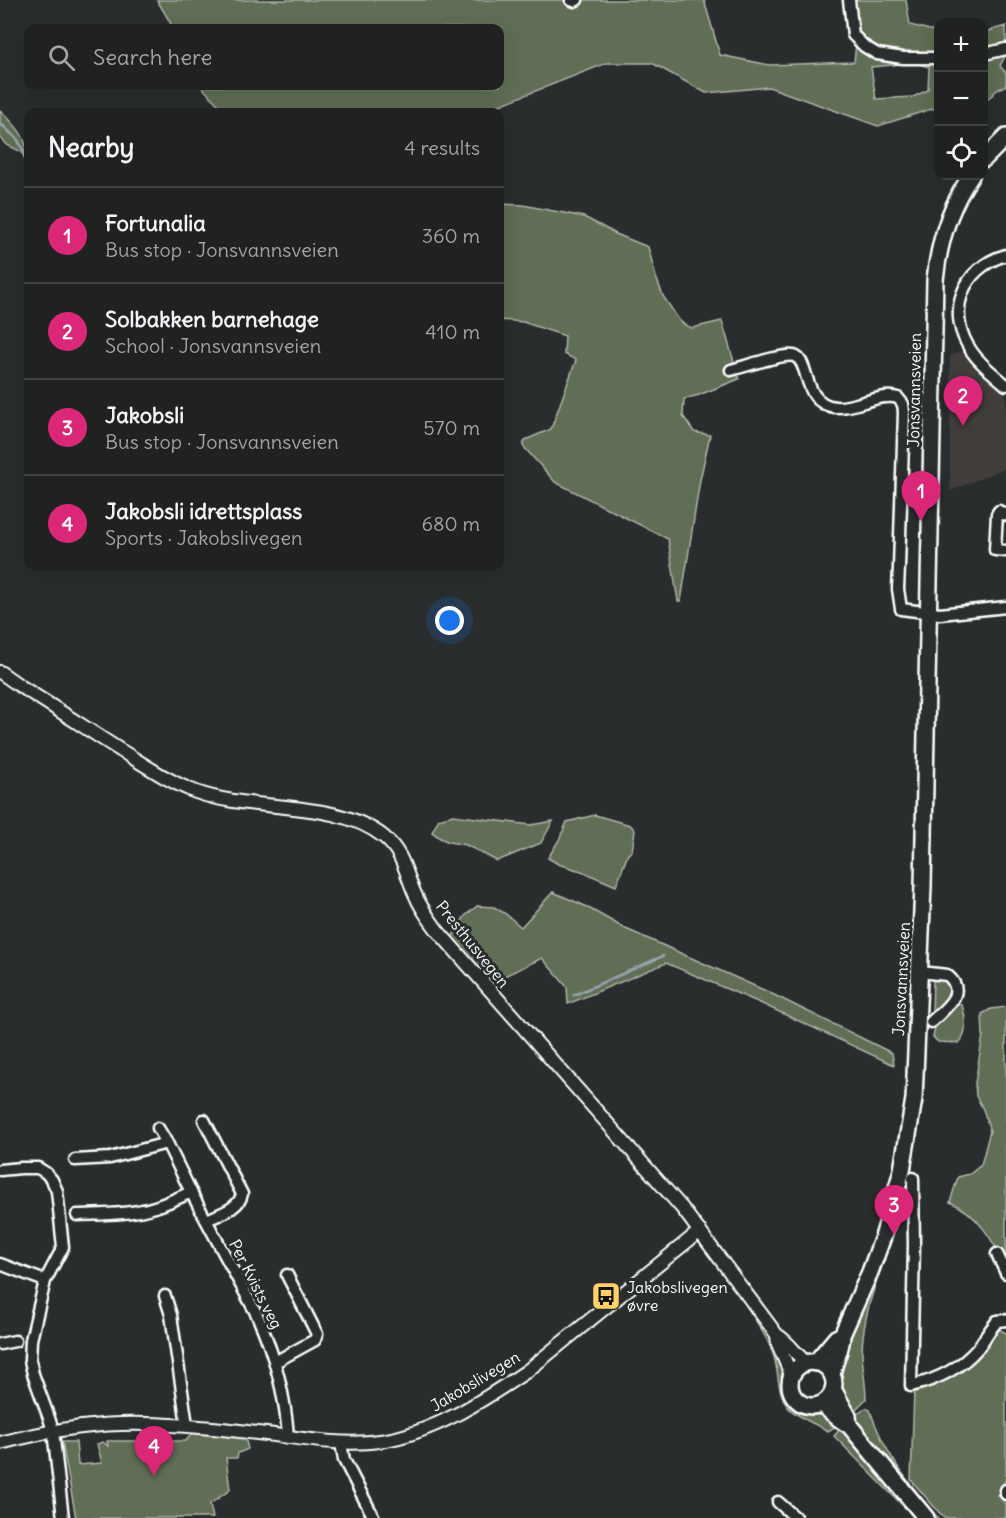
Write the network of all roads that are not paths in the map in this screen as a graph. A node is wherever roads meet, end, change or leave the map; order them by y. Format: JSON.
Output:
{"nodes":[{"id":1,"x":571,"y":0,"type":"edge"},
{"id":2,"x":577,"y":0,"type":"edge"},
{"id":3,"x":849,"y":0,"type":"edge"},
{"id":4,"x":1006,"y":49,"type":"edge"},
{"id":5,"x":988,"y":53,"type":"edge"},
{"id":6,"x":934,"y":58,"type":"edge"},
{"id":7,"x":1006,"y":137,"type":"edge"},
{"id":8,"x":988,"y":155,"type":"edge"},
{"id":9,"x":968,"y":180,"type":"edge"},
{"id":10,"x":1006,"y":255,"type":"edge"},
{"id":11,"x":731,"y":370,"type":"dead end"},
{"id":12,"x":1006,"y":385,"type":"edge"},
{"id":13,"x":1006,"y":515,"type":"edge"},
{"id":14,"x":1006,"y":551,"type":"edge"},
{"id":15,"x":1006,"y":607,"type":"edge"},
{"id":16,"x":929,"y":613,"type":"junction"},
{"id":17,"x":0,"y":672,"type":"edge"},
{"id":18,"x":920,"y":972,"type":"junction"},
{"id":19,"x":931,"y":1022,"type":"dead end"},
{"id":20,"x":204,"y":1120,"type":"dead end"},
{"id":21,"x":158,"y":1128,"type":"dead end"},
{"id":22,"x":167,"y":1143,"type":"junction"},
{"id":23,"x":75,"y":1160,"type":"dead end"},
{"id":24,"x":0,"y":1170,"type":"edge"},
{"id":25,"x":913,"y":1178,"type":"dead end"},
{"id":26,"x":191,"y":1192,"type":"junction"},
{"id":27,"x":77,"y":1215,"type":"dead end"},
{"id":28,"x":207,"y":1220,"type":"junction"},
{"id":29,"x":700,"y":1231,"type":"junction"},
{"id":30,"x":997,"y":1254,"type":"dead end"},
{"id":31,"x":0,"y":1264,"type":"edge"},
{"id":32,"x":1006,"y":1273,"type":"edge"},
{"id":33,"x":287,"y":1275,"type":"dead end"},
{"id":34,"x":45,"y":1281,"type":"junction"},
{"id":35,"x":165,"y":1296,"type":"dead end"},
{"id":36,"x":1006,"y":1320,"type":"edge"},
{"id":37,"x":777,"y":1335,"type":"junction"},
{"id":38,"x":842,"y":1335,"type":"junction"},
{"id":39,"x":15,"y":1341,"type":"dead end"},
{"id":40,"x":0,"y":1344,"type":"edge"},
{"id":41,"x":275,"y":1362,"type":"junction"},
{"id":42,"x":811,"y":1363,"type":"junction"},
{"id":43,"x":792,"y":1377,"type":"junction"},
{"id":44,"x":832,"y":1382,"type":"junction"},
{"id":45,"x":821,"y":1404,"type":"junction"},
{"id":46,"x":187,"y":1425,"type":"junction"},
{"id":47,"x":849,"y":1425,"type":"junction"},
{"id":48,"x":53,"y":1431,"type":"junction"},
{"id":49,"x":288,"y":1436,"type":"junction"},
{"id":50,"x":0,"y":1443,"type":"edge"},
{"id":51,"x":341,"y":1443,"type":"junction"},
{"id":52,"x":778,"y":1502,"type":"dead end"},
{"id":53,"x":63,"y":1518,"type":"edge"},
{"id":54,"x":374,"y":1518,"type":"edge"},
{"id":55,"x":796,"y":1518,"type":"edge"},
{"id":56,"x":926,"y":1518,"type":"edge"}],
"edges":[{"from":1,"to":2,"type":"street"},
{"from":3,"to":6,"type":"street"},
{"from":4,"to":5,"type":"street"},
{"from":7,"to":8,"type":"main road"},
{"from":9,"to":16,"type":"main road","name":"Jonsvannsveien"},
{"from":10,"to":12,"type":"street"},
{"from":11,"to":16,"type":"street","name":"Jonsvannsveien"},
{"from":13,"to":14,"type":"street"},
{"from":15,"to":16,"type":"street"},
{"from":16,"to":18,"type":"main road","name":"Jonsvannsveien"},
{"from":17,"to":29,"type":"street","name":"Presthusvegen"},
{"from":18,"to":19,"type":"street"},
{"from":18,"to":38,"type":"main road","name":"Jonsvannsveien"},
{"from":20,"to":28,"type":"street"},
{"from":21,"to":22,"type":"street","name":"Per Kvists veg"},
{"from":22,"to":23,"type":"street"},
{"from":22,"to":26,"type":"street","name":"Per Kvists veg"},
{"from":24,"to":34,"type":"street"},
{"from":25,"to":36,"type":"street"},
{"from":26,"to":27,"type":"street"},
{"from":26,"to":28,"type":"street","name":"Per Kvists veg"},
{"from":28,"to":41,"type":"street","name":"Per Kvists veg"},
{"from":29,"to":37,"type":"street","name":"Presthusvegen"},
{"from":29,"to":51,"type":"street","name":"Jakobslivegen"},
{"from":30,"to":32,"type":"street"},
{"from":31,"to":34,"type":"street"},
{"from":33,"to":41,"type":"street","name":"Per Kvists veg"},
{"from":34,"to":48,"type":"street"},
{"from":35,"to":46,"type":"street"},
{"from":37,"to":42,"type":"street","name":"Presthusvegen"},
{"from":37,"to":43,"type":"street","name":"Presthusvegen"},
{"from":38,"to":42,"type":"main road","name":"Jonsvannsveien"},
{"from":38,"to":44,"type":"main road","name":"Jonsvannsveien"},
{"from":39,"to":40,"type":"street"},
{"from":41,"to":49,"type":"street","name":"Per Kvists veg"},
{"from":42,"to":43,"type":"main road"},
{"from":42,"to":44,"type":"main road"},
{"from":43,"to":45,"type":"main road"},
{"from":44,"to":45,"type":"main road"},
{"from":44,"to":47,"type":"main road"},
{"from":45,"to":47,"type":"main road"},
{"from":46,"to":48,"type":"street","name":"Jakobslivegen"},
{"from":46,"to":49,"type":"street","name":"Jakobslivegen"},
{"from":47,"to":56,"type":"main road"},
{"from":48,"to":50,"type":"street","name":"Jakobslivegen"},
{"from":48,"to":53,"type":"street"},
{"from":49,"to":51,"type":"street","name":"Jakobslivegen"},
{"from":51,"to":54,"type":"street"},
{"from":52,"to":55,"type":"street"}]}
